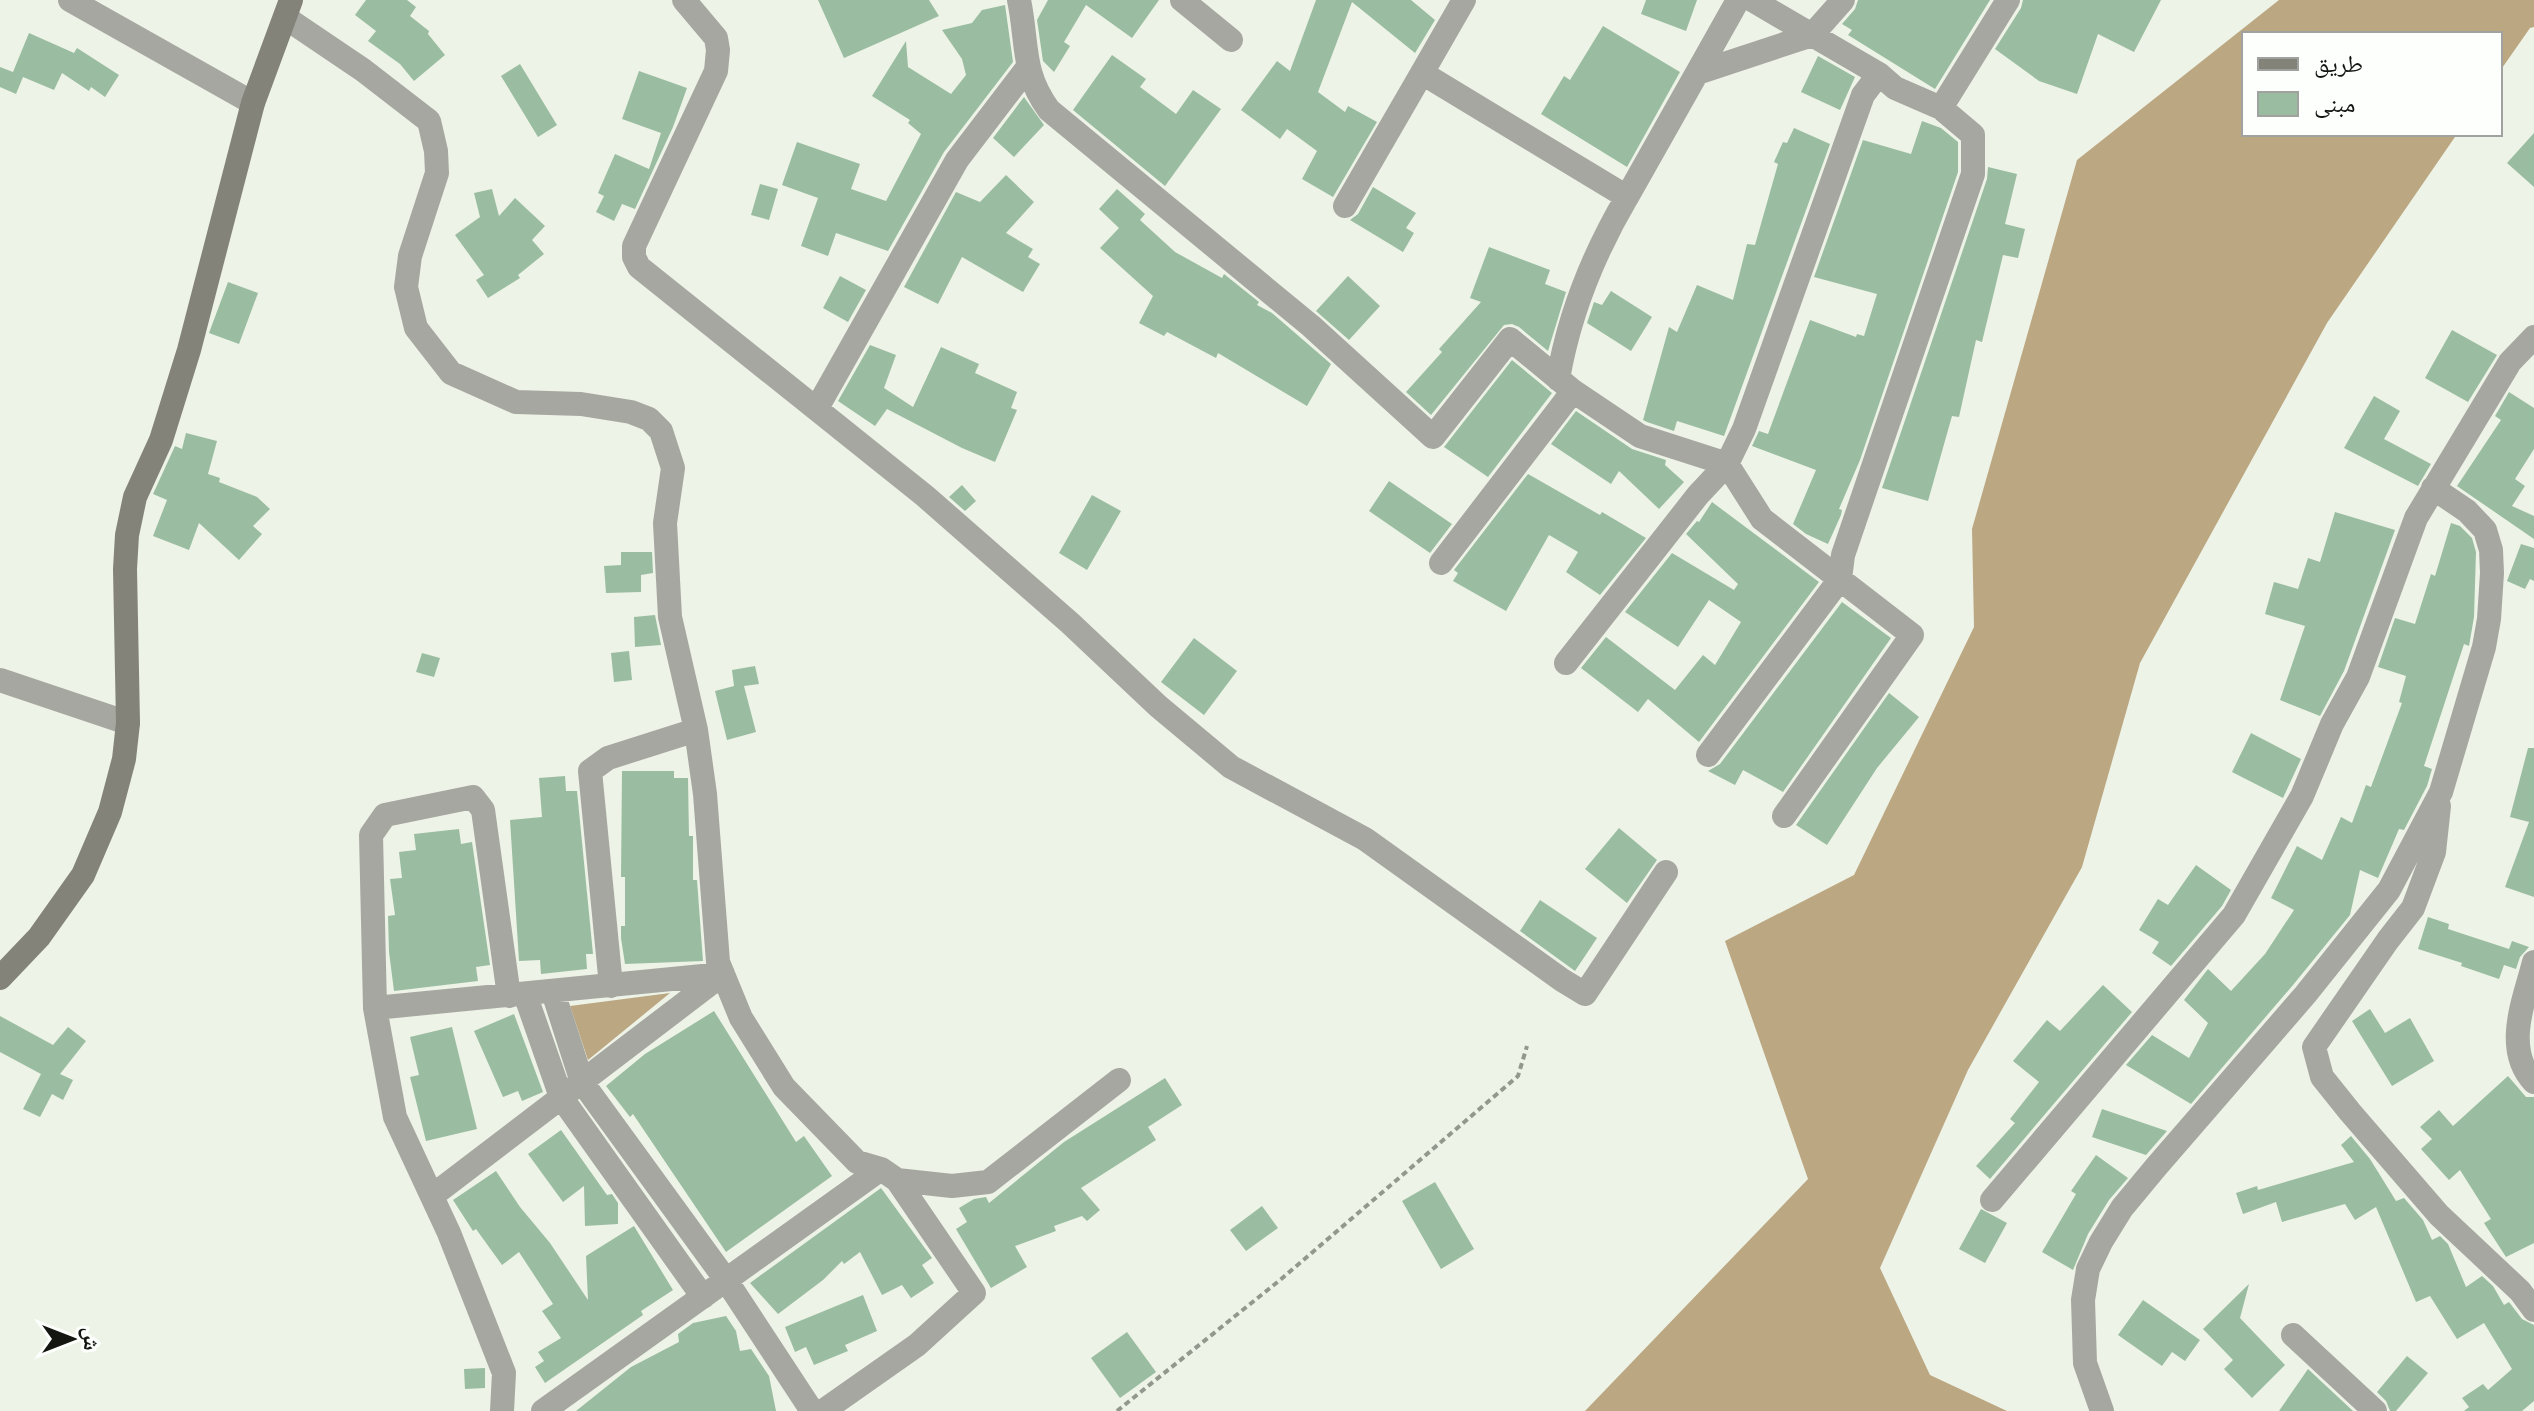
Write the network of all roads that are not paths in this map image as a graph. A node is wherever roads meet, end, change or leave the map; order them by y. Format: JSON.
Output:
{"nodes":[{"id":1,"x":70,"y":0,"type":"edge"},
{"id":2,"x":684,"y":0,"type":"edge"},
{"id":3,"x":1019,"y":0,"type":"edge"},
{"id":4,"x":1182,"y":0,"type":"edge"},
{"id":5,"x":1464,"y":0,"type":"edge"},
{"id":6,"x":1738,"y":0,"type":"edge"},
{"id":7,"x":1752,"y":0,"type":"edge"},
{"id":8,"x":1843,"y":0,"type":"edge"},
{"id":9,"x":2008,"y":0,"type":"edge"},
{"id":10,"x":288,"y":9,"type":"edge"},
{"id":11,"x":1812,"y":35,"type":"junction"},
{"id":12,"x":1231,"y":40,"type":"dead end"},
{"id":13,"x":1028,"y":67,"type":"junction"},
{"id":14,"x":1422,"y":73,"type":"junction"},
{"id":15,"x":1697,"y":73,"type":"junction"},
{"id":16,"x":1879,"y":74,"type":"junction"},
{"id":17,"x":253,"y":103,"type":"junction"},
{"id":18,"x":1941,"y":108,"type":"junction"},
{"id":19,"x":1627,"y":197,"type":"junction"},
{"id":20,"x":1345,"y":206,"type":"dead end"},
{"id":21,"x":2534,"y":337,"type":"edge"},
{"id":22,"x":1565,"y":385,"type":"junction"},
{"id":23,"x":817,"y":408,"type":"junction"},
{"id":24,"x":1727,"y":464,"type":"junction"},
{"id":25,"x":2433,"y":488,"type":"junction"},
{"id":26,"x":1441,"y":563,"type":"dead end"},
{"id":27,"x":1840,"y":579,"type":"junction"},
{"id":28,"x":1566,"y":663,"type":"dead end"},
{"id":29,"x":0,"y":680,"type":"edge"},
{"id":30,"x":128,"y":723,"type":"junction"},
{"id":31,"x":696,"y":730,"type":"junction"},
{"id":32,"x":1708,"y":755,"type":"dead end"},
{"id":33,"x":2441,"y":792,"type":"junction"},
{"id":34,"x":1784,"y":816,"type":"dead end"},
{"id":35,"x":1666,"y":872,"type":"dead end"},
{"id":36,"x":2534,"y":962,"type":"edge"},
{"id":37,"x":723,"y":974,"type":"junction"},
{"id":38,"x":0,"y":978,"type":"edge"},
{"id":39,"x":611,"y":986,"type":"junction"},
{"id":40,"x":553,"y":992,"type":"junction"},
{"id":41,"x":517,"y":995,"type":"junction"},
{"id":42,"x":375,"y":1008,"type":"junction"},
{"id":43,"x":2532,"y":1077,"type":"edge"},
{"id":44,"x":1119,"y":1080,"type":"dead end"},
{"id":45,"x":582,"y":1082,"type":"junction"},
{"id":46,"x":561,"y":1097,"type":"junction"},
{"id":47,"x":889,"y":1174,"type":"junction"},
{"id":48,"x":432,"y":1196,"type":"junction"},
{"id":49,"x":1992,"y":1200,"type":"dead end"},
{"id":50,"x":726,"y":1280,"type":"junction"},
{"id":51,"x":703,"y":1297,"type":"junction"},
{"id":52,"x":2534,"y":1310,"type":"edge"},
{"id":53,"x":2293,"y":1335,"type":"dead end"},
{"id":54,"x":502,"y":1411,"type":"edge"},
{"id":55,"x":543,"y":1411,"type":"edge"},
{"id":56,"x":812,"y":1411,"type":"edge"},
{"id":57,"x":823,"y":1411,"type":"edge"},
{"id":58,"x":2102,"y":1411,"type":"edge"},
{"id":59,"x":2375,"y":1411,"type":"edge"}],
"edges":[{"from":1,"to":17,"type":"street"},
{"from":2,"to":23,"type":"street"},
{"from":3,"to":13,"type":"street"},
{"from":4,"to":12,"type":"street"},
{"from":5,"to":14,"type":"street"},
{"from":6,"to":15,"type":"street"},
{"from":7,"to":11,"type":"street"},
{"from":8,"to":11,"type":"street"},
{"from":9,"to":18,"type":"street"},
{"from":10,"to":17,"type":"street"},
{"from":10,"to":31,"type":"street"},
{"from":11,"to":15,"type":"street"},
{"from":11,"to":16,"type":"street"},
{"from":13,"to":22,"type":"street"},
{"from":13,"to":23,"type":"street"},
{"from":14,"to":19,"type":"street"},
{"from":14,"to":20,"type":"street"},
{"from":15,"to":19,"type":"street"},
{"from":16,"to":18,"type":"street"},
{"from":16,"to":24,"type":"street"},
{"from":17,"to":30,"type":"street"},
{"from":18,"to":27,"type":"street"},
{"from":19,"to":22,"type":"street"},
{"from":21,"to":25,"type":"street"},
{"from":22,"to":24,"type":"street"},
{"from":22,"to":26,"type":"street"},
{"from":23,"to":35,"type":"street"},
{"from":24,"to":27,"type":"street"},
{"from":24,"to":28,"type":"street"},
{"from":25,"to":33,"type":"street"},
{"from":25,"to":49,"type":"street"},
{"from":27,"to":32,"type":"street"},
{"from":27,"to":34,"type":"street"},
{"from":29,"to":30,"type":"street"},
{"from":30,"to":38,"type":"street"},
{"from":31,"to":37,"type":"street"},
{"from":31,"to":39,"type":"street"},
{"from":33,"to":52,"type":"street"},
{"from":33,"to":58,"type":"street"},
{"from":36,"to":43,"type":"street"},
{"from":37,"to":39,"type":"street"},
{"from":37,"to":45,"type":"street"},
{"from":37,"to":47,"type":"street"},
{"from":39,"to":40,"type":"street"},
{"from":40,"to":41,"type":"street"},
{"from":40,"to":45,"type":"street"},
{"from":41,"to":42,"type":"street"},
{"from":41,"to":42,"type":"street"},
{"from":41,"to":46,"type":"street"},
{"from":42,"to":48,"type":"street"},
{"from":44,"to":47,"type":"street"},
{"from":45,"to":46,"type":"street"},
{"from":45,"to":50,"type":"street"},
{"from":46,"to":48,"type":"street"},
{"from":46,"to":51,"type":"street"},
{"from":47,"to":50,"type":"street"},
{"from":47,"to":57,"type":"street"},
{"from":48,"to":54,"type":"street"},
{"from":50,"to":51,"type":"street"},
{"from":50,"to":56,"type":"street"},
{"from":51,"to":55,"type":"street"},
{"from":53,"to":59,"type":"street"}]}
